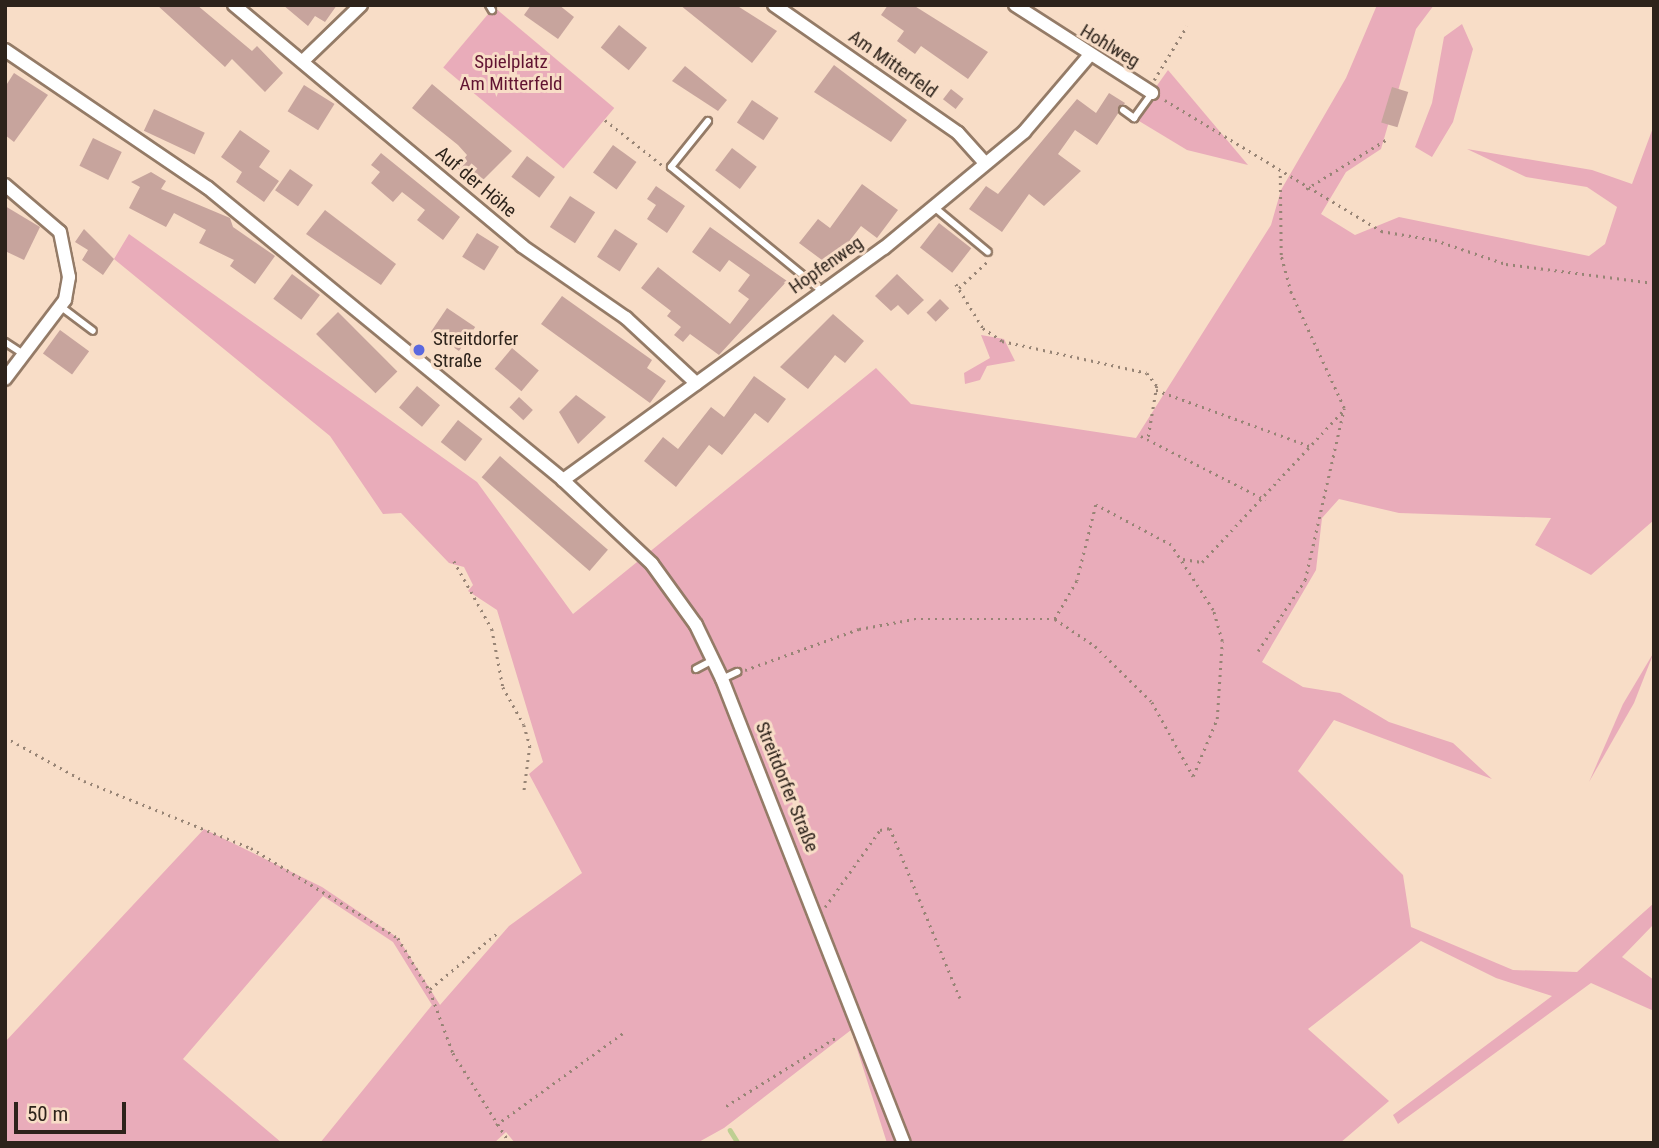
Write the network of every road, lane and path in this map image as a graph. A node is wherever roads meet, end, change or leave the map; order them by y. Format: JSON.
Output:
{"nodes":[{"id":1,"x":234,"y":5,"type":"edge"},
{"id":2,"x":362,"y":5,"type":"edge"},
{"id":3,"x":774,"y":5,"type":"edge"},
{"id":4,"x":1015,"y":5,"type":"edge"},
{"id":5,"x":1187,"y":26,"type":"dead end"},
{"id":6,"x":5,"y":50,"type":"edge"},
{"id":7,"x":1088,"y":57,"type":"junction"},
{"id":8,"x":305,"y":60,"type":"junction"},
{"id":9,"x":1152,"y":93,"type":"junction"},
{"id":10,"x":1123,"y":110,"type":"dead end"},
{"id":11,"x":605,"y":120,"type":"dead end"},
{"id":12,"x":708,"y":121,"type":"dead end"},
{"id":13,"x":1389,"y":138,"type":"dead end"},
{"id":14,"x":983,"y":161,"type":"junction"},
{"id":15,"x":671,"y":167,"type":"junction"},
{"id":16,"x":1280,"y":174,"type":"junction"},
{"id":17,"x":5,"y":185,"type":"edge"},
{"id":18,"x":1306,"y":189,"type":"junction"},
{"id":19,"x":933,"y":206,"type":"junction"},
{"id":20,"x":988,"y":252,"type":"joint"},
{"id":21,"x":1654,"y":283,"type":"edge"},
{"id":22,"x":956,"y":284,"type":"dead end"},
{"id":23,"x":959,"y":289,"type":"junction"},
{"id":24,"x":821,"y":290,"type":"junction"},
{"id":25,"x":60,"y":306,"type":"junction"},
{"id":26,"x":93,"y":331,"type":"dead end"},
{"id":27,"x":5,"y":342,"type":"edge"},
{"id":28,"x":22,"y":353,"type":"junction"},
{"id":29,"x":5,"y":379,"type":"edge"},
{"id":30,"x":696,"y":383,"type":"junction"},
{"id":31,"x":1156,"y":390,"type":"junction"},
{"id":32,"x":1345,"y":408,"type":"junction"},
{"id":33,"x":1141,"y":436,"type":"dead end"},
{"id":34,"x":1148,"y":440,"type":"junction"},
{"id":35,"x":1311,"y":446,"type":"junction"},
{"id":36,"x":563,"y":480,"type":"junction"},
{"id":37,"x":1266,"y":500,"type":"junction"},
{"id":38,"x":1181,"y":558,"type":"junction"},
{"id":39,"x":454,"y":561,"type":"dead end"},
{"id":40,"x":1055,"y":619,"type":"junction"},
{"id":41,"x":1258,"y":651,"type":"dead end"},
{"id":42,"x":713,"y":660,"type":"junction"},
{"id":43,"x":696,"y":669,"type":"dead end"},
{"id":44,"x":737,"y":672,"type":"joint"},
{"id":45,"x":722,"y":679,"type":"junction"},
{"id":46,"x":5,"y":737,"type":"edge"},
{"id":47,"x":524,"y":792,"type":"dead end"},
{"id":48,"x":816,"y":916,"type":"junction"},
{"id":49,"x":496,"y":934,"type":"dead end"},
{"id":50,"x":430,"y":989,"type":"dead end"},
{"id":51,"x":960,"y":998,"type":"dead end"},
{"id":52,"x":623,"y":1033,"type":"dead end"},
{"id":53,"x":838,"y":1037,"type":"dead end"},
{"id":54,"x":726,"y":1106,"type":"dead end"},
{"id":55,"x":496,"y":1125,"type":"junction"},
{"id":56,"x":510,"y":1143,"type":"edge"},
{"id":57,"x":904,"y":1143,"type":"edge"}],
"edges":[{"from":1,"to":8,"type":"street","name":"Auf der Höhe"},
{"from":2,"to":8,"type":"street"},
{"from":3,"to":14,"type":"street","name":"Am Mitterfeld"},
{"from":4,"to":7,"type":"street","name":"Hohlweg"},
{"from":5,"to":9,"type":"path"},
{"from":6,"to":36,"type":"street","name":"Streitdorfer Straße"},
{"from":7,"to":9,"type":"street","name":"Hohlweg"},
{"from":7,"to":14,"type":"street","name":"Hopfenweg"},
{"from":8,"to":30,"type":"street","name":"Auf der Höhe"},
{"from":9,"to":10,"type":"lane"},
{"from":9,"to":16,"type":"path"},
{"from":11,"to":15,"type":"path"},
{"from":12,"to":15,"type":"lane"},
{"from":13,"to":18,"type":"path"},
{"from":14,"to":19,"type":"street","name":"Hopfenweg"},
{"from":15,"to":24,"type":"lane"},
{"from":16,"to":18,"type":"path"},
{"from":16,"to":32,"type":"path"},
{"from":17,"to":25,"type":"street"},
{"from":18,"to":21,"type":"path"},
{"from":19,"to":20,"type":"lane"},
{"from":19,"to":24,"type":"street","name":"Hopfenweg"},
{"from":20,"to":23,"type":"path"},
{"from":22,"to":23,"type":"path"},
{"from":23,"to":31,"type":"path"},
{"from":24,"to":30,"type":"street","name":"Hopfenweg"},
{"from":25,"to":26,"type":"lane"},
{"from":25,"to":28,"type":"street"},
{"from":27,"to":28,"type":"lane"},
{"from":28,"to":29,"type":"street"},
{"from":30,"to":36,"type":"street","name":"Hopfenweg"},
{"from":31,"to":34,"type":"path"},
{"from":31,"to":35,"type":"path"},
{"from":32,"to":35,"type":"path"},
{"from":32,"to":41,"type":"path"},
{"from":33,"to":34,"type":"path"},
{"from":34,"to":37,"type":"path"},
{"from":35,"to":37,"type":"path"},
{"from":36,"to":42,"type":"street","name":"Streitdorfer Straße"},
{"from":37,"to":38,"type":"path"},
{"from":38,"to":40,"type":"path"},
{"from":38,"to":40,"type":"path"},
{"from":39,"to":47,"type":"path"},
{"from":40,"to":44,"type":"path"},
{"from":42,"to":43,"type":"lane"},
{"from":42,"to":45,"type":"street","name":"Streitdorfer Straße"},
{"from":44,"to":45,"type":"lane"},
{"from":45,"to":48,"type":"street","name":"Streitdorfer Straße"},
{"from":46,"to":55,"type":"path"},
{"from":48,"to":51,"type":"path"},
{"from":48,"to":57,"type":"street","name":"Streitdorfer Straße"},
{"from":49,"to":50,"type":"path"},
{"from":52,"to":55,"type":"path"},
{"from":53,"to":54,"type":"path"},
{"from":55,"to":56,"type":"path"}]}
